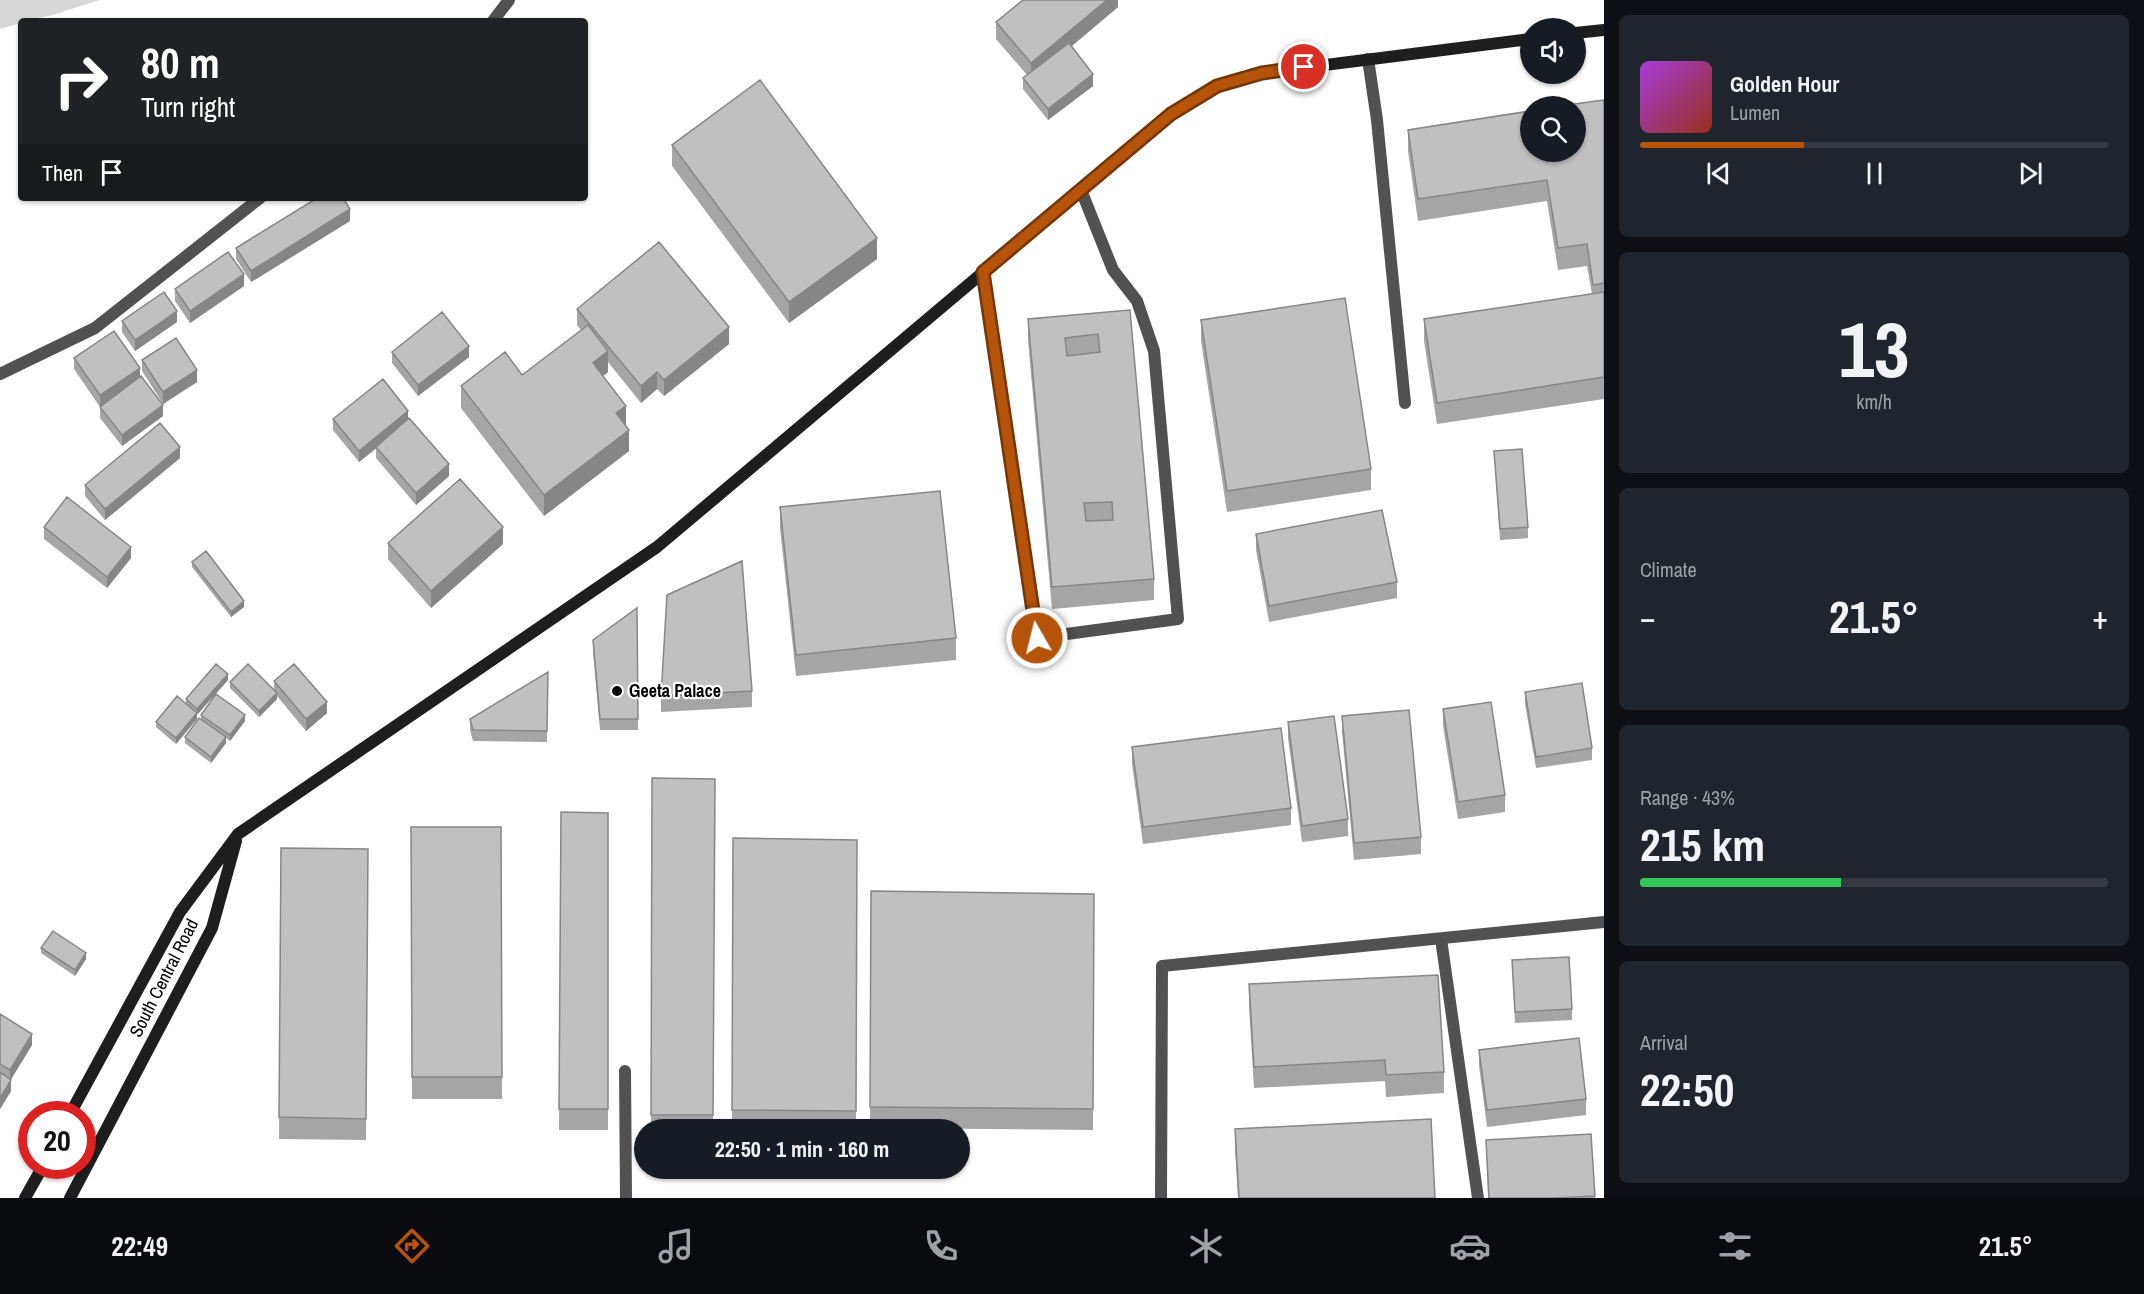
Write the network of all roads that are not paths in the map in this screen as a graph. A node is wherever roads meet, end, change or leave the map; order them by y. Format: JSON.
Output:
{"nodes":[{"id":1,"x":509,"y":0,"type":"edge"},
{"id":2,"x":495,"y":18,"type":"edge"},
{"id":3,"x":1604,"y":30,"type":"edge"},
{"id":4,"x":1586,"y":32,"type":"edge"},
{"id":5,"x":1520,"y":40,"type":"edge"},
{"id":6,"x":1368,"y":59,"type":"junction"},
{"id":7,"x":1081,"y":190,"type":"junction"},
{"id":8,"x":256,"y":201,"type":"edge"},
{"id":9,"x":983,"y":272,"type":"junction"},
{"id":10,"x":0,"y":374,"type":"edge"},
{"id":11,"x":1405,"y":403,"type":"dead end"},
{"id":12,"x":238,"y":834,"type":"junction"},
{"id":13,"x":1604,"y":922,"type":"edge"},
{"id":14,"x":1441,"y":939,"type":"junction"},
{"id":15,"x":625,"y":1071,"type":"dead end"},
{"id":16,"x":77,"y":1101,"type":"edge"},
{"id":17,"x":36,"y":1179,"type":"edge"},
{"id":18,"x":26,"y":1198,"type":"edge"},
{"id":19,"x":70,"y":1198,"type":"edge"},
{"id":20,"x":626,"y":1198,"type":"edge"},
{"id":21,"x":1161,"y":1198,"type":"edge"},
{"id":22,"x":1478,"y":1198,"type":"edge"}],
"edges":[{"from":1,"to":2,"type":"street"},
{"from":3,"to":4,"type":"street"},
{"from":5,"to":6,"type":"street"},
{"from":6,"to":7,"type":"street"},
{"from":6,"to":11,"type":"street"},
{"from":7,"to":9,"type":"street"},
{"from":7,"to":9,"type":"street"},
{"from":8,"to":10,"type":"street"},
{"from":9,"to":12,"type":"street"},
{"from":12,"to":16,"type":"street","name":"South Central Road"},
{"from":12,"to":19,"type":"street","name":"South Central Road"},
{"from":13,"to":14,"type":"street"},
{"from":14,"to":21,"type":"street"},
{"from":14,"to":22,"type":"street"},
{"from":15,"to":20,"type":"street"},
{"from":17,"to":18,"type":"street"}]}
